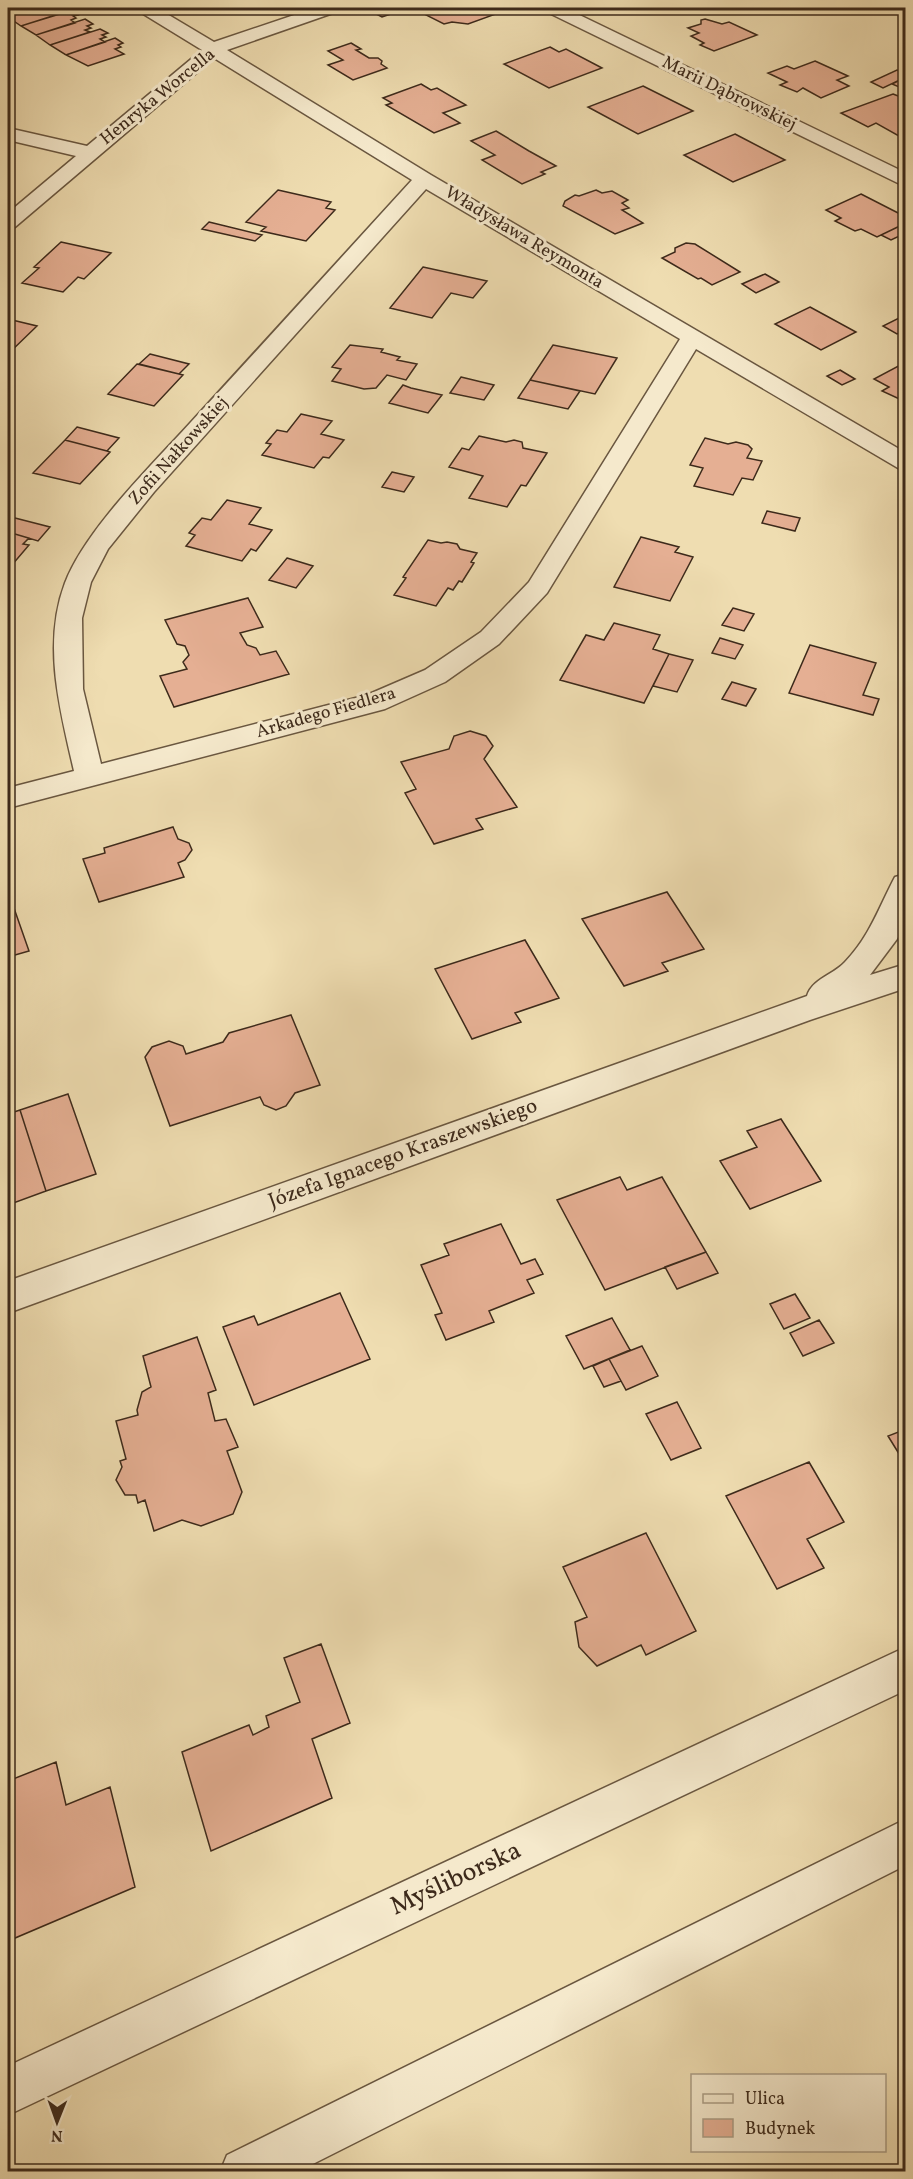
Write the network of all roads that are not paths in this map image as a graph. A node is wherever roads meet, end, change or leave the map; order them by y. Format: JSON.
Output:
{"nodes":[{"id":1,"x":146,"y":8,"type":"edge"},
{"id":2,"x":330,"y":8,"type":"edge"},
{"id":3,"x":553,"y":8,"type":"edge"},
{"id":4,"x":215,"y":48,"type":"junction"},
{"id":5,"x":8,"y":134,"type":"edge"},
{"id":6,"x":90,"y":153,"type":"junction"},
{"id":7,"x":424,"y":179,"type":"junction"},
{"id":8,"x":906,"y":181,"type":"edge"},
{"id":9,"x":8,"y":223,"type":"edge"},
{"id":10,"x":692,"y":338,"type":"junction"},
{"id":11,"x":906,"y":463,"type":"edge"},
{"id":12,"x":90,"y":777,"type":"junction"},
{"id":13,"x":8,"y":798,"type":"edge"},
{"id":14,"x":906,"y":885,"type":"edge"},
{"id":15,"x":906,"y":976,"type":"edge"},
{"id":16,"x":799,"y":1011,"type":"junction"},
{"id":17,"x":8,"y":1297,"type":"edge"},
{"id":18,"x":906,"y":1668,"type":"edge"},
{"id":19,"x":906,"y":1841,"type":"edge"},
{"id":20,"x":8,"y":2091,"type":"edge"},
{"id":21,"x":244,"y":2172,"type":"edge"}],
"edges":[{"from":1,"to":4,"type":"street","name":"Władysława Reymonta"},
{"from":2,"to":4,"type":"street","name":"Henryka Worcella"},
{"from":3,"to":8,"type":"street","name":"Marii Dąbrowskiej"},
{"from":4,"to":6,"type":"street","name":"Henryka Worcella"},
{"from":4,"to":7,"type":"street","name":"Władysława Reymonta"},
{"from":5,"to":6,"type":"street"},
{"from":6,"to":9,"type":"street","name":"Henryka Worcella"},
{"from":7,"to":10,"type":"street","name":"Władysława Reymonta"},
{"from":7,"to":12,"type":"street","name":"Zofii Nałkowskiej"},
{"from":10,"to":11,"type":"street","name":"Władysława Reymonta"},
{"from":10,"to":12,"type":"street","name":"Arkadego Fiedlera"},
{"from":12,"to":13,"type":"street","name":"Arkadego Fiedlera"},
{"from":14,"to":16,"type":"street","name":"Józefa Ignacego Kraszewskiego"},
{"from":15,"to":16,"type":"street","name":"Józefa Ignacego Kraszewskiego"},
{"from":16,"to":17,"type":"street","name":"Józefa Ignacego Kraszewskiego"},
{"from":18,"to":20,"type":"street","name":"Myśliborska"},
{"from":19,"to":21,"type":"street"}]}
